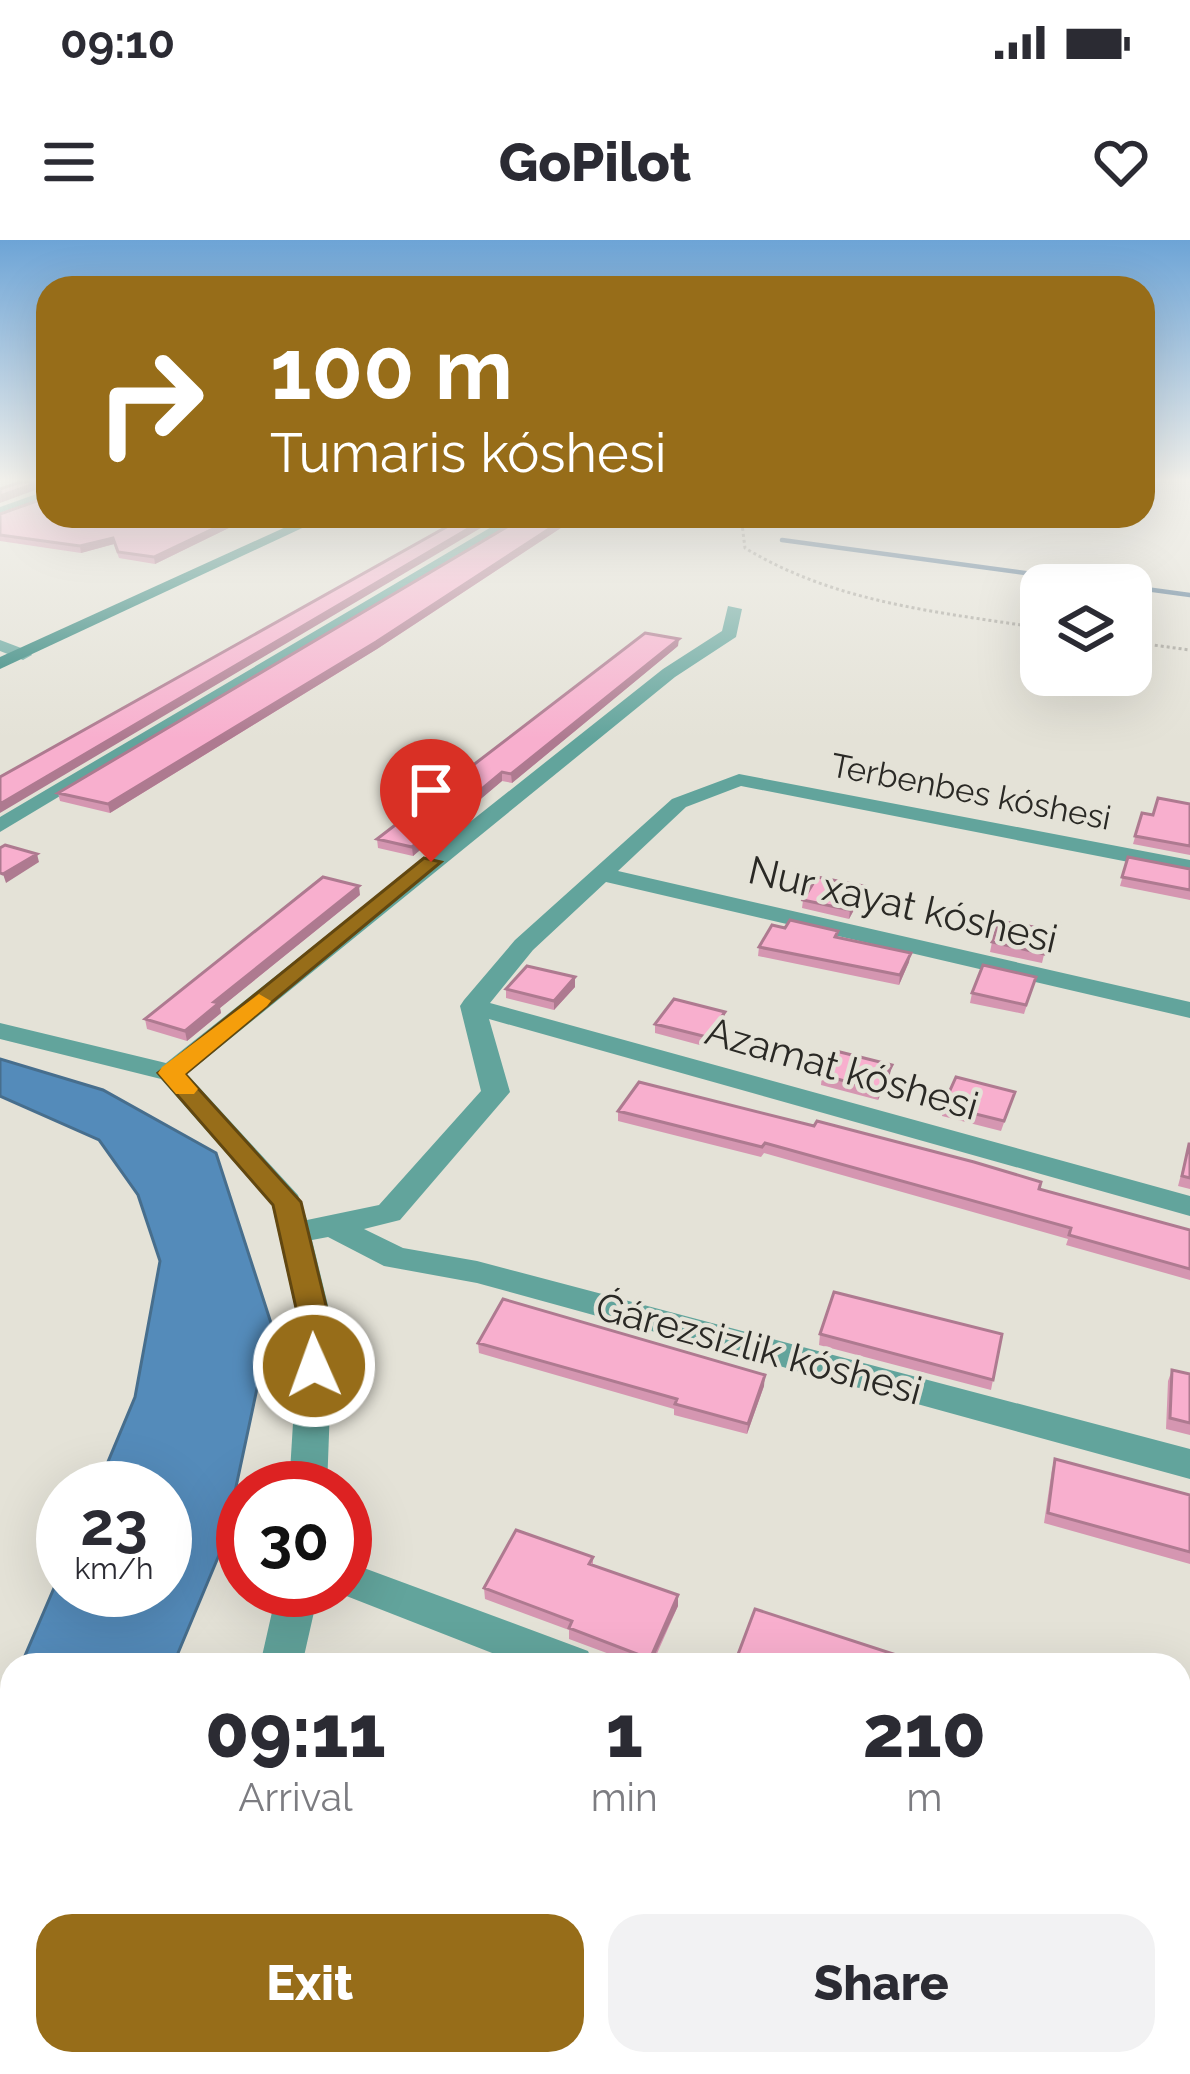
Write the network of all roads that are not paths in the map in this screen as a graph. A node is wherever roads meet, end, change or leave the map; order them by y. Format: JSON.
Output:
{"nodes":[{"id":1,"x":210,"y":568,"type":"edge"},
{"id":2,"x":433,"y":568,"type":"edge"},
{"id":3,"x":734,"y":609,"type":"dead end"},
{"id":4,"x":0,"y":645,"type":"edge"},
{"id":5,"x":23,"y":655,"type":"junction"},
{"id":6,"x":0,"y":664,"type":"edge"},
{"id":7,"x":0,"y":826,"type":"edge"},
{"id":8,"x":1190,"y":867,"type":"edge"},
{"id":9,"x":599,"y":874,"type":"junction"},
{"id":10,"x":472,"y":1006,"type":"junction"},
{"id":11,"x":1190,"y":1010,"type":"edge"},
{"id":12,"x":0,"y":1031,"type":"edge"},
{"id":13,"x":171,"y":1073,"type":"junction"},
{"id":14,"x":1190,"y":1206,"type":"edge"},
{"id":15,"x":314,"y":1229,"type":"junction"},
{"id":16,"x":309,"y":1461,"type":"edge"},
{"id":17,"x":1190,"y":1464,"type":"edge"},
{"id":18,"x":372,"y":1588,"type":"edge"},
{"id":19,"x":292,"y":1617,"type":"edge"},
{"id":20,"x":284,"y":1653,"type":"edge"},
{"id":21,"x":542,"y":1653,"type":"edge"}],
"edges":[{"from":1,"to":5,"type":"street"},
{"from":2,"to":7,"type":"street"},
{"from":3,"to":13,"type":"street"},
{"from":4,"to":5,"type":"street"},
{"from":5,"to":6,"type":"street"},
{"from":8,"to":9,"type":"street","name":"Terbenbes kóshesi"},
{"from":9,"to":10,"type":"street"},
{"from":9,"to":11,"type":"street","name":"Nur xayat kóshesi"},
{"from":10,"to":14,"type":"street","name":"Azamat kóshesi"},
{"from":10,"to":15,"type":"street"},
{"from":12,"to":13,"type":"street"},
{"from":13,"to":15,"type":"street"},
{"from":15,"to":16,"type":"street"},
{"from":15,"to":17,"type":"street","name":"Ǵárezsizlik kóshesi"},
{"from":18,"to":21,"type":"street"},
{"from":19,"to":20,"type":"street"}]}
